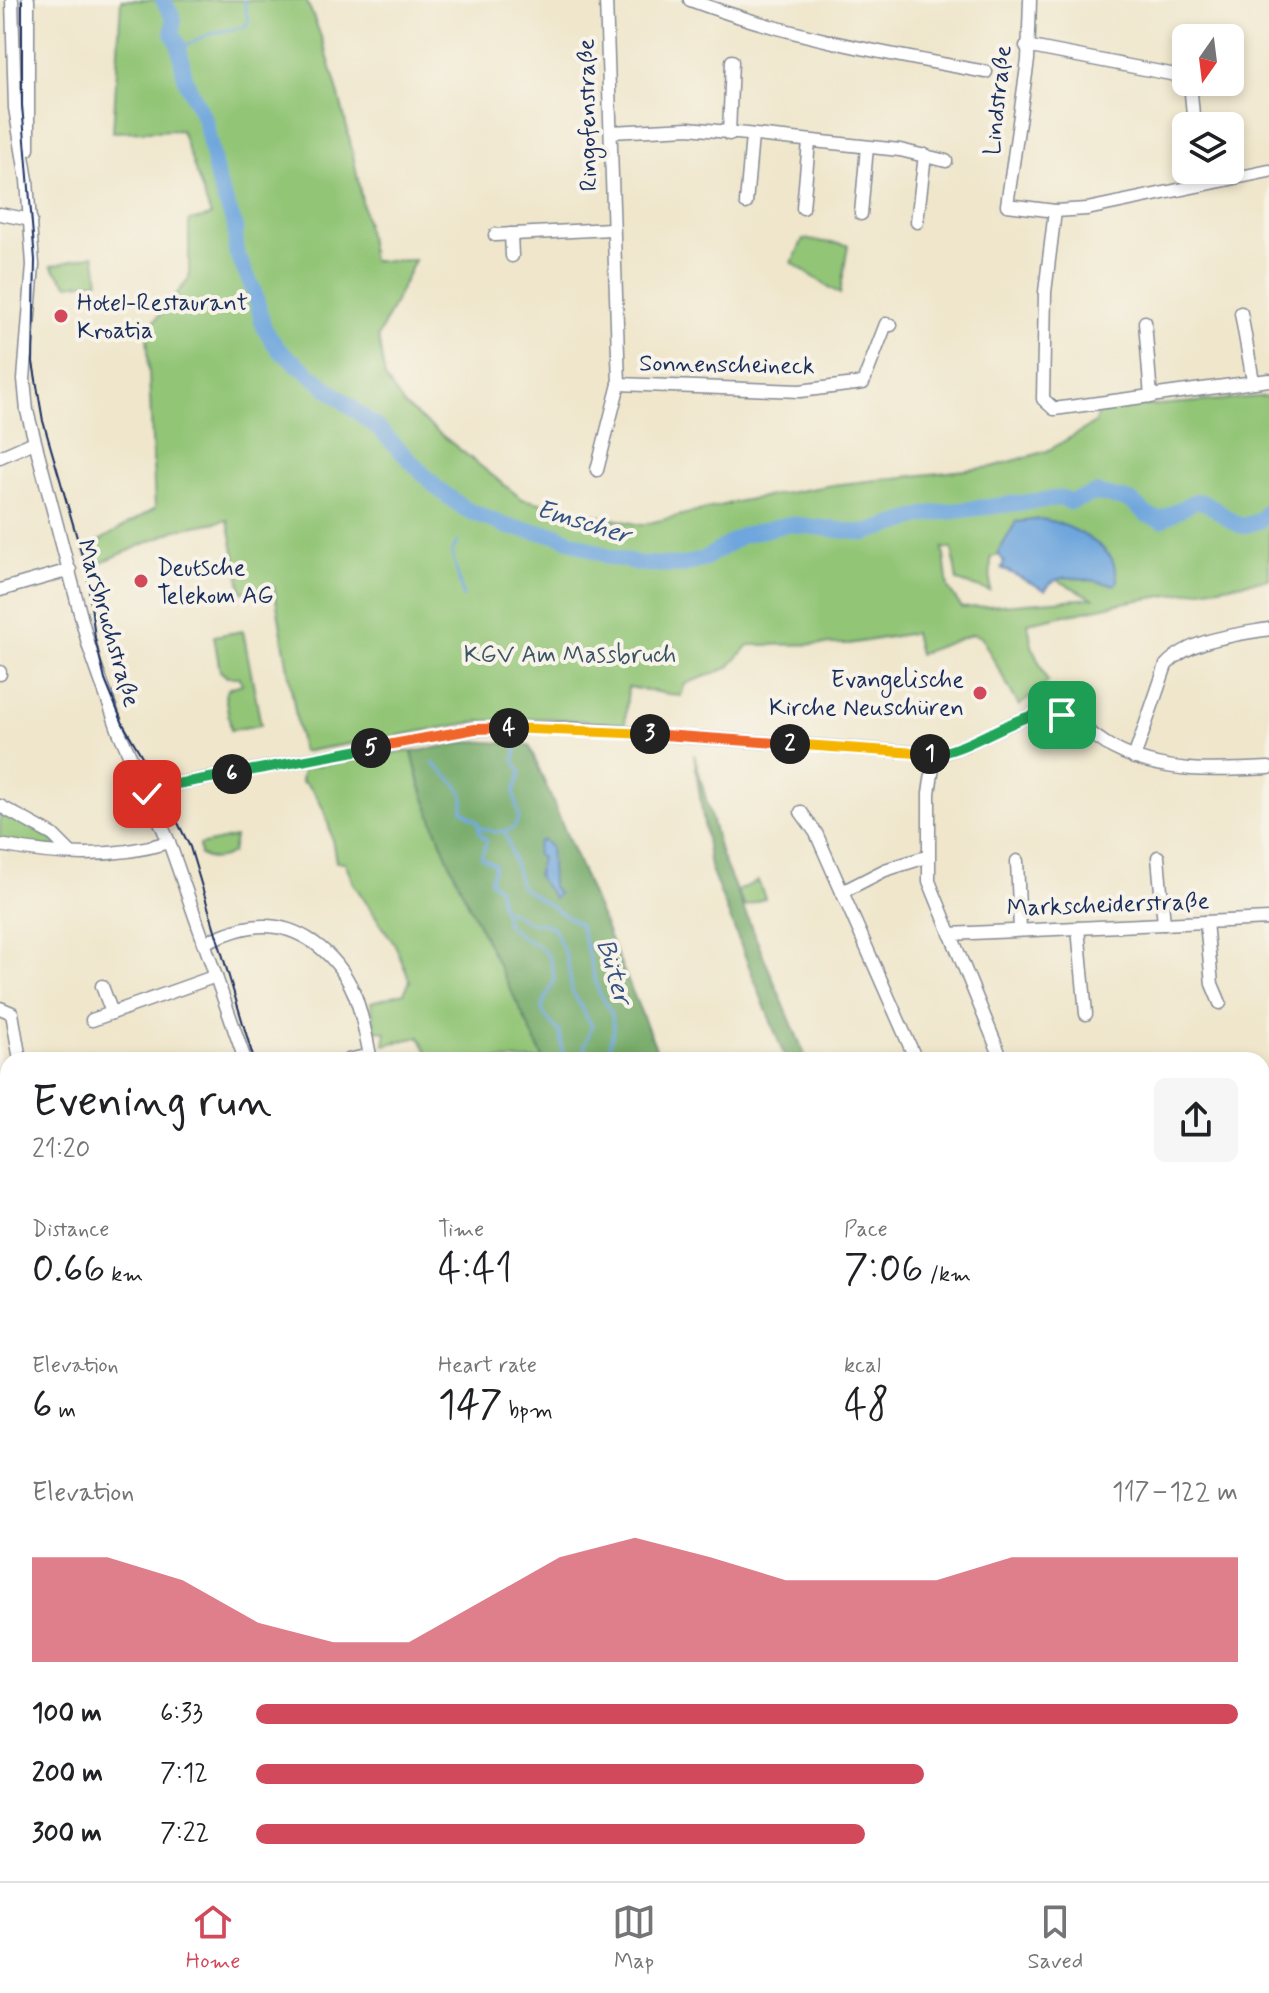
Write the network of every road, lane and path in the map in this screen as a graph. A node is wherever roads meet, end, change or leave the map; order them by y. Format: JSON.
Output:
{"nodes":[{"id":1,"x":12,"y":0,"type":"edge"},
{"id":2,"x":28,"y":0,"type":"edge"},
{"id":3,"x":606,"y":0,"type":"edge"},
{"id":4,"x":690,"y":0,"type":"edge"},
{"id":5,"x":1030,"y":0,"type":"edge"},
{"id":6,"x":1026,"y":46,"type":"junction"},
{"id":7,"x":732,"y":61,"type":"dead end"},
{"id":8,"x":986,"y":72,"type":"dead end"},
{"id":9,"x":1172,"y":74,"type":"edge"},
{"id":10,"x":611,"y":132,"type":"junction"},
{"id":11,"x":729,"y":134,"type":"junction"},
{"id":12,"x":752,"y":136,"type":"junction"},
{"id":13,"x":809,"y":142,"type":"junction"},
{"id":14,"x":867,"y":147,"type":"junction"},
{"id":15,"x":925,"y":155,"type":"junction"},
{"id":16,"x":946,"y":161,"type":"dead end"},
{"id":17,"x":1269,"y":171,"type":"edge"},
{"id":18,"x":27,"y":180,"type":"junction"},
{"id":19,"x":1205,"y":185,"type":"joint"},
{"id":20,"x":746,"y":203,"type":"dead end"},
{"id":21,"x":803,"y":208,"type":"dead end"},
{"id":22,"x":1055,"y":211,"type":"junction"},
{"id":23,"x":0,"y":214,"type":"edge"},
{"id":24,"x":861,"y":214,"type":"dead end"},
{"id":25,"x":31,"y":220,"type":"junction"},
{"id":26,"x":917,"y":222,"type":"dead end"},
{"id":27,"x":611,"y":229,"type":"junction"},
{"id":28,"x":511,"y":234,"type":"junction"},
{"id":29,"x":495,"y":235,"type":"dead end"},
{"id":30,"x":512,"y":256,"type":"dead end"},
{"id":31,"x":1241,"y":313,"type":"dead end"},
{"id":32,"x":1145,"y":322,"type":"dead end"},
{"id":33,"x":891,"y":325,"type":"dead end"},
{"id":34,"x":1269,"y":380,"type":"edge"},
{"id":35,"x":1253,"y":381,"type":"junction"},
{"id":36,"x":619,"y":384,"type":"junction"},
{"id":37,"x":1151,"y":397,"type":"junction"},
{"id":38,"x":34,"y":442,"type":"junction"},
{"id":39,"x":0,"y":457,"type":"edge"},
{"id":40,"x":597,"y":470,"type":"dead end"},
{"id":41,"x":70,"y":570,"type":"junction"},
{"id":42,"x":0,"y":590,"type":"edge"},
{"id":43,"x":1269,"y":629,"type":"edge"},
{"id":44,"x":935,"y":754,"type":"junction"},
{"id":45,"x":1134,"y":758,"type":"junction"},
{"id":46,"x":1269,"y":768,"type":"edge"},
{"id":47,"x":147,"y":794,"type":"junction"},
{"id":48,"x":0,"y":806,"type":"edge"},
{"id":49,"x":801,"y":812,"type":"dead end"},
{"id":50,"x":169,"y":842,"type":"junction"},
{"id":51,"x":0,"y":845,"type":"edge"},
{"id":52,"x":71,"y":853,"type":"junction"},
{"id":53,"x":926,"y":857,"type":"junction"},
{"id":54,"x":1158,"y":857,"type":"dead end"},
{"id":55,"x":1017,"y":861,"type":"dead end"},
{"id":56,"x":842,"y":892,"type":"junction"},
{"id":57,"x":1269,"y":919,"type":"edge"},
{"id":58,"x":1206,"y":922,"type":"junction"},
{"id":59,"x":1164,"y":924,"type":"junction"},
{"id":60,"x":1078,"y":928,"type":"junction"},
{"id":61,"x":1020,"y":930,"type":"junction"},
{"id":62,"x":950,"y":934,"type":"junction"},
{"id":63,"x":203,"y":943,"type":"junction"},
{"id":64,"x":216,"y":976,"type":"junction"},
{"id":65,"x":102,"y":986,"type":"dead end"},
{"id":66,"x":1220,"y":1003,"type":"dead end"},
{"id":67,"x":0,"y":1008,"type":"edge"},
{"id":68,"x":112,"y":1013,"type":"junction"},
{"id":69,"x":1086,"y":1014,"type":"dead end"},
{"id":70,"x":92,"y":1020,"type":"dead end"},
{"id":71,"x":19,"y":1052,"type":"edge"},
{"id":72,"x":242,"y":1052,"type":"edge"},
{"id":73,"x":370,"y":1052,"type":"edge"},
{"id":74,"x":912,"y":1052,"type":"edge"},
{"id":75,"x":999,"y":1052,"type":"edge"}],
"edges":[{"from":1,"to":18,"type":"street","name":"Marsbruchstraße"},
{"from":2,"to":18,"type":"street","name":"Marsbruchstraße"},
{"from":3,"to":10,"type":"street","name":"Ringofenstraße"},
{"from":4,"to":8,"type":"street"},
{"from":5,"to":6,"type":"street","name":"Lindstraße"},
{"from":6,"to":9,"type":"street"},
{"from":6,"to":22,"type":"street","name":"Lindstraße"},
{"from":7,"to":11,"type":"street"},
{"from":10,"to":11,"type":"street"},
{"from":10,"to":27,"type":"street","name":"Ringofenstraße"},
{"from":11,"to":12,"type":"street"},
{"from":12,"to":13,"type":"street"},
{"from":12,"to":20,"type":"street"},
{"from":13,"to":14,"type":"street"},
{"from":13,"to":21,"type":"street"},
{"from":14,"to":15,"type":"street"},
{"from":14,"to":24,"type":"street"},
{"from":15,"to":16,"type":"street"},
{"from":15,"to":26,"type":"street"},
{"from":17,"to":19,"type":"street"},
{"from":18,"to":25,"type":"street","name":"Marsbruchstraße"},
{"from":19,"to":22,"type":"street"},
{"from":22,"to":37,"type":"street"},
{"from":23,"to":25,"type":"street"},
{"from":25,"to":38,"type":"street","name":"Marsbruchstraße"},
{"from":27,"to":28,"type":"street"},
{"from":27,"to":36,"type":"street","name":"Ringofenstraße"},
{"from":28,"to":29,"type":"street"},
{"from":28,"to":30,"type":"street"},
{"from":31,"to":35,"type":"street"},
{"from":32,"to":37,"type":"street"},
{"from":33,"to":36,"type":"street","name":"Sonnenscheineck"},
{"from":34,"to":35,"type":"street"},
{"from":35,"to":37,"type":"street"},
{"from":36,"to":40,"type":"street","name":"Ringofenstraße"},
{"from":38,"to":39,"type":"street"},
{"from":38,"to":41,"type":"street","name":"Marsbruchstraße"},
{"from":41,"to":42,"type":"street"},
{"from":41,"to":47,"type":"street","name":"Marsbruchstraße"},
{"from":43,"to":45,"type":"street"},
{"from":44,"to":45,"type":"street"},
{"from":44,"to":47,"type":"street"},
{"from":44,"to":53,"type":"street"},
{"from":45,"to":46,"type":"street"},
{"from":47,"to":50,"type":"street","name":"Marsbruchstraße"},
{"from":48,"to":52,"type":"street"},
{"from":49,"to":56,"type":"street"},
{"from":50,"to":52,"type":"street"},
{"from":50,"to":63,"type":"street","name":"Marsbruchstraße"},
{"from":51,"to":52,"type":"street"},
{"from":53,"to":56,"type":"street"},
{"from":53,"to":62,"type":"street"},
{"from":54,"to":59,"type":"street"},
{"from":55,"to":61,"type":"street"},
{"from":56,"to":74,"type":"street"},
{"from":57,"to":58,"type":"street","name":"Markscheiderstraße"},
{"from":58,"to":59,"type":"street","name":"Markscheiderstraße"},
{"from":58,"to":66,"type":"street"},
{"from":59,"to":60,"type":"street","name":"Markscheiderstraße"},
{"from":60,"to":61,"type":"street","name":"Markscheiderstraße"},
{"from":60,"to":69,"type":"street"},
{"from":61,"to":62,"type":"street","name":"Markscheiderstraße"},
{"from":62,"to":75,"type":"street"},
{"from":63,"to":64,"type":"street","name":"Marsbruchstraße"},
{"from":63,"to":73,"type":"street"},
{"from":64,"to":68,"type":"street"},
{"from":64,"to":72,"type":"street","name":"Marsbruchstraße"},
{"from":65,"to":68,"type":"street"},
{"from":67,"to":71,"type":"street"},
{"from":68,"to":70,"type":"street"}]}
